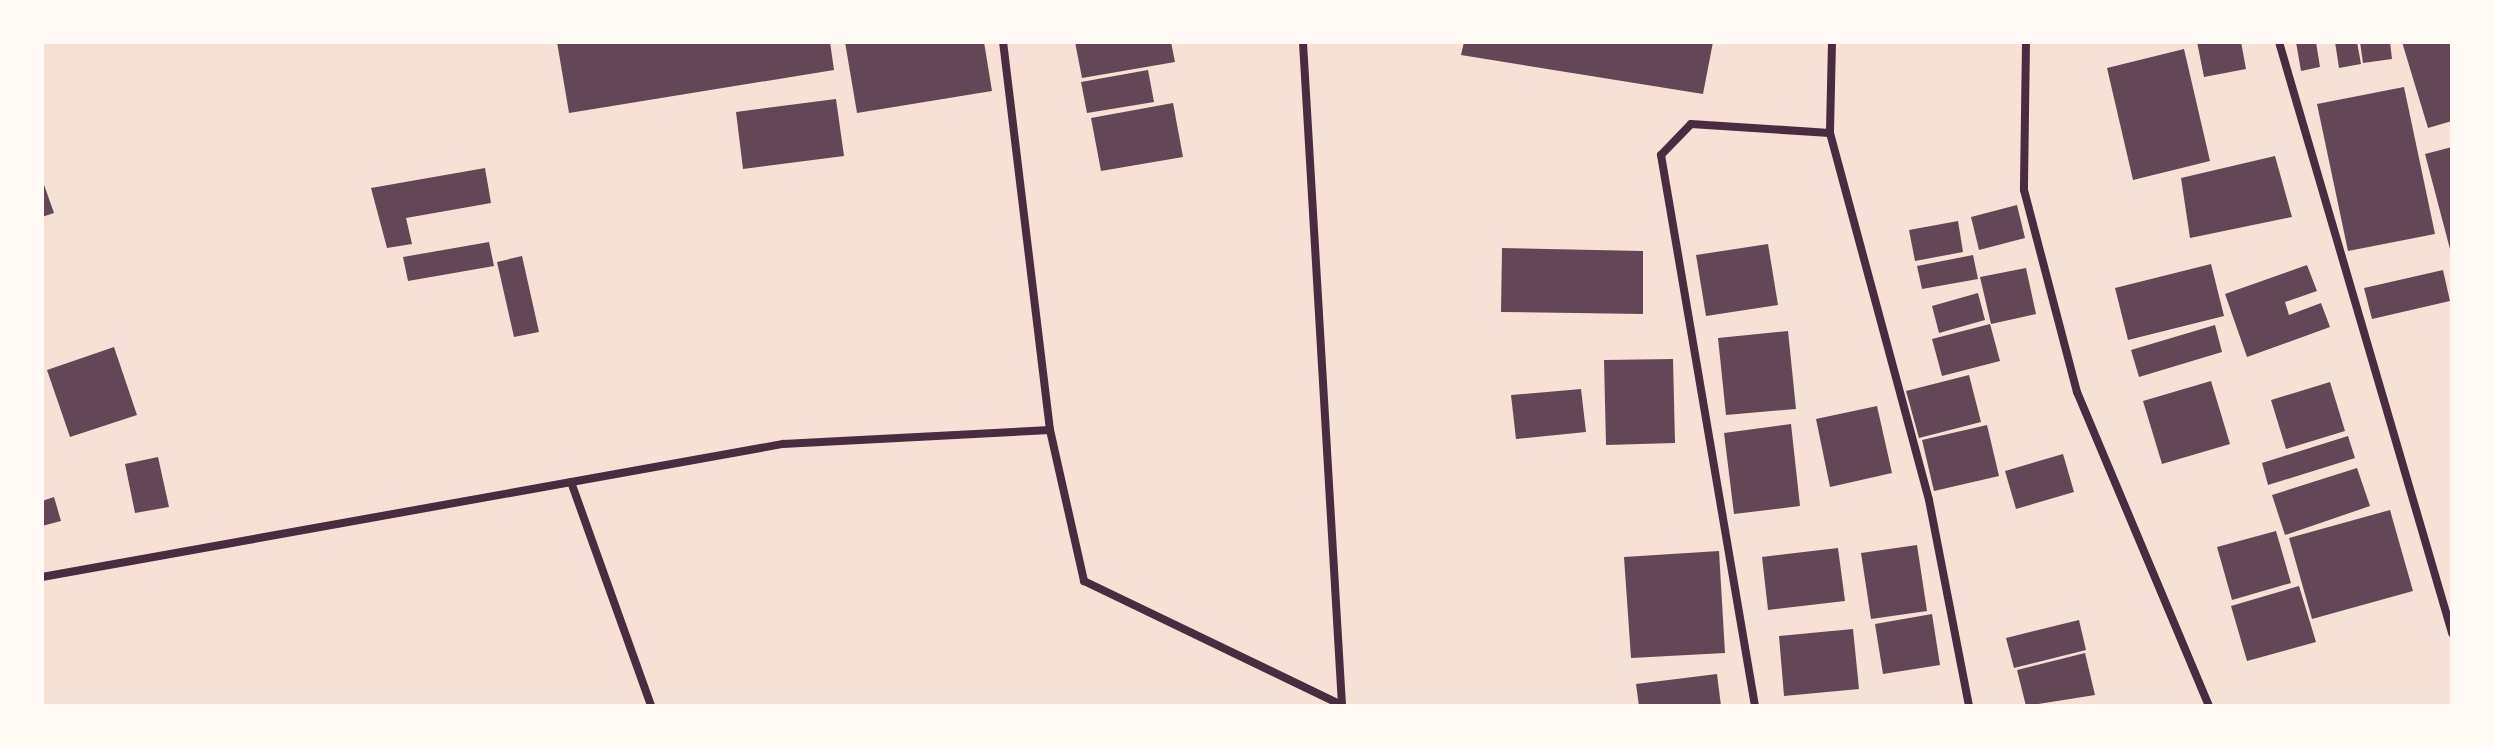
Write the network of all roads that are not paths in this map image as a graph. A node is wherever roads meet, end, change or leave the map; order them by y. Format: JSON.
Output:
{"nodes":[{"id":1,"x":1003,"y":42,"type":"edge"},
{"id":2,"x":1303,"y":42,"type":"edge"},
{"id":3,"x":1832,"y":42,"type":"edge"},
{"id":4,"x":2026,"y":42,"type":"edge"},
{"id":5,"x":2279,"y":42,"type":"edge"},
{"id":6,"x":1830,"y":133,"type":"junction"},
{"id":7,"x":1050,"y":430,"type":"junction"},
{"id":8,"x":571,"y":482,"type":"junction"},
{"id":9,"x":42,"y":577,"type":"edge"},
{"id":10,"x":2452,"y":633,"type":"edge"},
{"id":11,"x":651,"y":706,"type":"edge"},
{"id":12,"x":1341,"y":706,"type":"edge"},
{"id":13,"x":1755,"y":706,"type":"edge"},
{"id":14,"x":1969,"y":706,"type":"edge"},
{"id":15,"x":2209,"y":706,"type":"edge"}],
"edges":[{"from":1,"to":7,"type":"street"},
{"from":2,"to":12,"type":"street"},
{"from":3,"to":6,"type":"street"},
{"from":4,"to":15,"type":"street"},
{"from":5,"to":10,"type":"street"},
{"from":6,"to":13,"type":"street"},
{"from":6,"to":14,"type":"street"},
{"from":7,"to":8,"type":"street"},
{"from":7,"to":12,"type":"street"},
{"from":8,"to":9,"type":"street"},
{"from":8,"to":11,"type":"street"}]}
